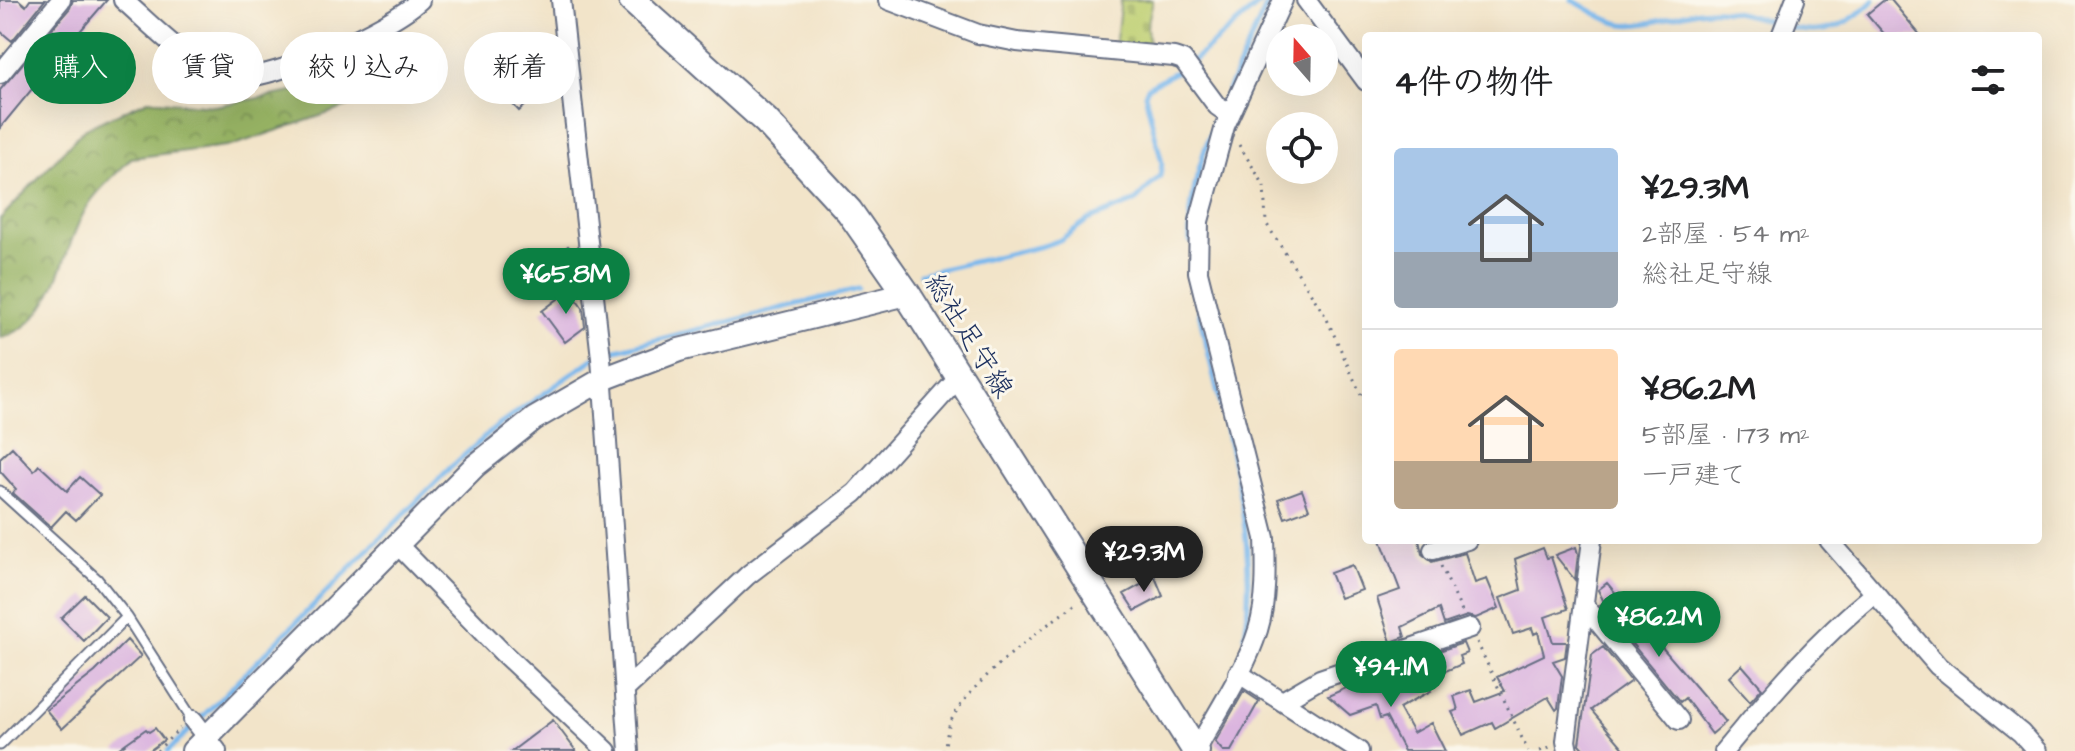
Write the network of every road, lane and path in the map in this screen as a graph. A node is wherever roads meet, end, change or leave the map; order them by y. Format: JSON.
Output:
{"nodes":[{"id":1,"x":61,"y":0,"type":"edge"},
{"id":2,"x":123,"y":0,"type":"edge"},
{"id":3,"x":420,"y":0,"type":"edge"},
{"id":4,"x":561,"y":0,"type":"edge"},
{"id":5,"x":632,"y":0,"type":"edge"},
{"id":6,"x":888,"y":0,"type":"edge"},
{"id":7,"x":1283,"y":0,"type":"edge"},
{"id":8,"x":1306,"y":0,"type":"edge"},
{"id":9,"x":1795,"y":0,"type":"edge"},
{"id":10,"x":1782,"y":30,"type":"edge"},
{"id":11,"x":0,"y":74,"type":"edge"},
{"id":12,"x":1362,"y":76,"type":"edge"},
{"id":13,"x":1224,"y":115,"type":"junction"},
{"id":14,"x":907,"y":294,"type":"junction"},
{"id":15,"x":601,"y":362,"type":"junction"},
{"id":16,"x":959,"y":377,"type":"junction"},
{"id":17,"x":1362,"y":397,"type":"edge"},
{"id":18,"x":0,"y":491,"type":"edge"},
{"id":19,"x":396,"y":543,"type":"junction"},
{"id":20,"x":1453,"y":544,"type":"edge"},
{"id":21,"x":1592,"y":544,"type":"edge"},
{"id":22,"x":1832,"y":544,"type":"edge"},
{"id":23,"x":1433,"y":550,"type":"joint"},
{"id":24,"x":1095,"y":591,"type":"junction"},
{"id":25,"x":1873,"y":595,"type":"junction"},
{"id":26,"x":1585,"y":606,"type":"junction"},
{"id":27,"x":127,"y":617,"type":"junction"},
{"id":28,"x":1470,"y":628,"type":"junction"},
{"id":29,"x":1238,"y":673,"type":"junction"},
{"id":30,"x":627,"y":688,"type":"junction"},
{"id":31,"x":1284,"y":700,"type":"junction"},
{"id":32,"x":1679,"y":720,"type":"dead end"},
{"id":33,"x":199,"y":734,"type":"edge"},
{"id":34,"x":0,"y":745,"type":"edge"},
{"id":35,"x":157,"y":751,"type":"edge"},
{"id":36,"x":607,"y":751,"type":"edge"},
{"id":37,"x":629,"y":751,"type":"edge"},
{"id":38,"x":944,"y":751,"type":"edge"},
{"id":39,"x":1196,"y":751,"type":"edge"},
{"id":40,"x":1359,"y":751,"type":"edge"},
{"id":41,"x":1528,"y":751,"type":"edge"},
{"id":42,"x":1568,"y":751,"type":"edge"},
{"id":43,"x":1724,"y":751,"type":"edge"},
{"id":44,"x":2037,"y":751,"type":"edge"}],
"edges":[{"from":1,"to":11,"type":"street"},
{"from":2,"to":3,"type":"street"},
{"from":4,"to":15,"type":"street"},
{"from":5,"to":14,"type":"main road","name":"総社足守線"},
{"from":6,"to":13,"type":"street"},
{"from":7,"to":13,"type":"street"},
{"from":8,"to":12,"type":"street"},
{"from":9,"to":10,"type":"street"},
{"from":13,"to":17,"type":"path"},
{"from":13,"to":29,"type":"street"},
{"from":14,"to":15,"type":"street"},
{"from":14,"to":16,"type":"main road","name":"総社足守線"},
{"from":15,"to":19,"type":"street"},
{"from":15,"to":30,"type":"street"},
{"from":16,"to":24,"type":"main road","name":"総社足守線"},
{"from":16,"to":30,"type":"street"},
{"from":18,"to":27,"type":"lane"},
{"from":19,"to":33,"type":"street"},
{"from":19,"to":36,"type":"street"},
{"from":20,"to":23,"type":"street"},
{"from":21,"to":26,"type":"street"},
{"from":22,"to":25,"type":"street"},
{"from":23,"to":28,"type":"path"},
{"from":24,"to":38,"type":"path"},
{"from":24,"to":39,"type":"main road","name":"総社足守線"},
{"from":25,"to":43,"type":"street"},
{"from":25,"to":44,"type":"street"},
{"from":26,"to":32,"type":"street"},
{"from":26,"to":42,"type":"street"},
{"from":27,"to":33,"type":"lane"},
{"from":27,"to":34,"type":"lane"},
{"from":28,"to":31,"type":"street"},
{"from":28,"to":41,"type":"path"},
{"from":29,"to":31,"type":"street"},
{"from":29,"to":39,"type":"street"},
{"from":30,"to":37,"type":"street"},
{"from":31,"to":40,"type":"street"},
{"from":33,"to":35,"type":"path"}]}
